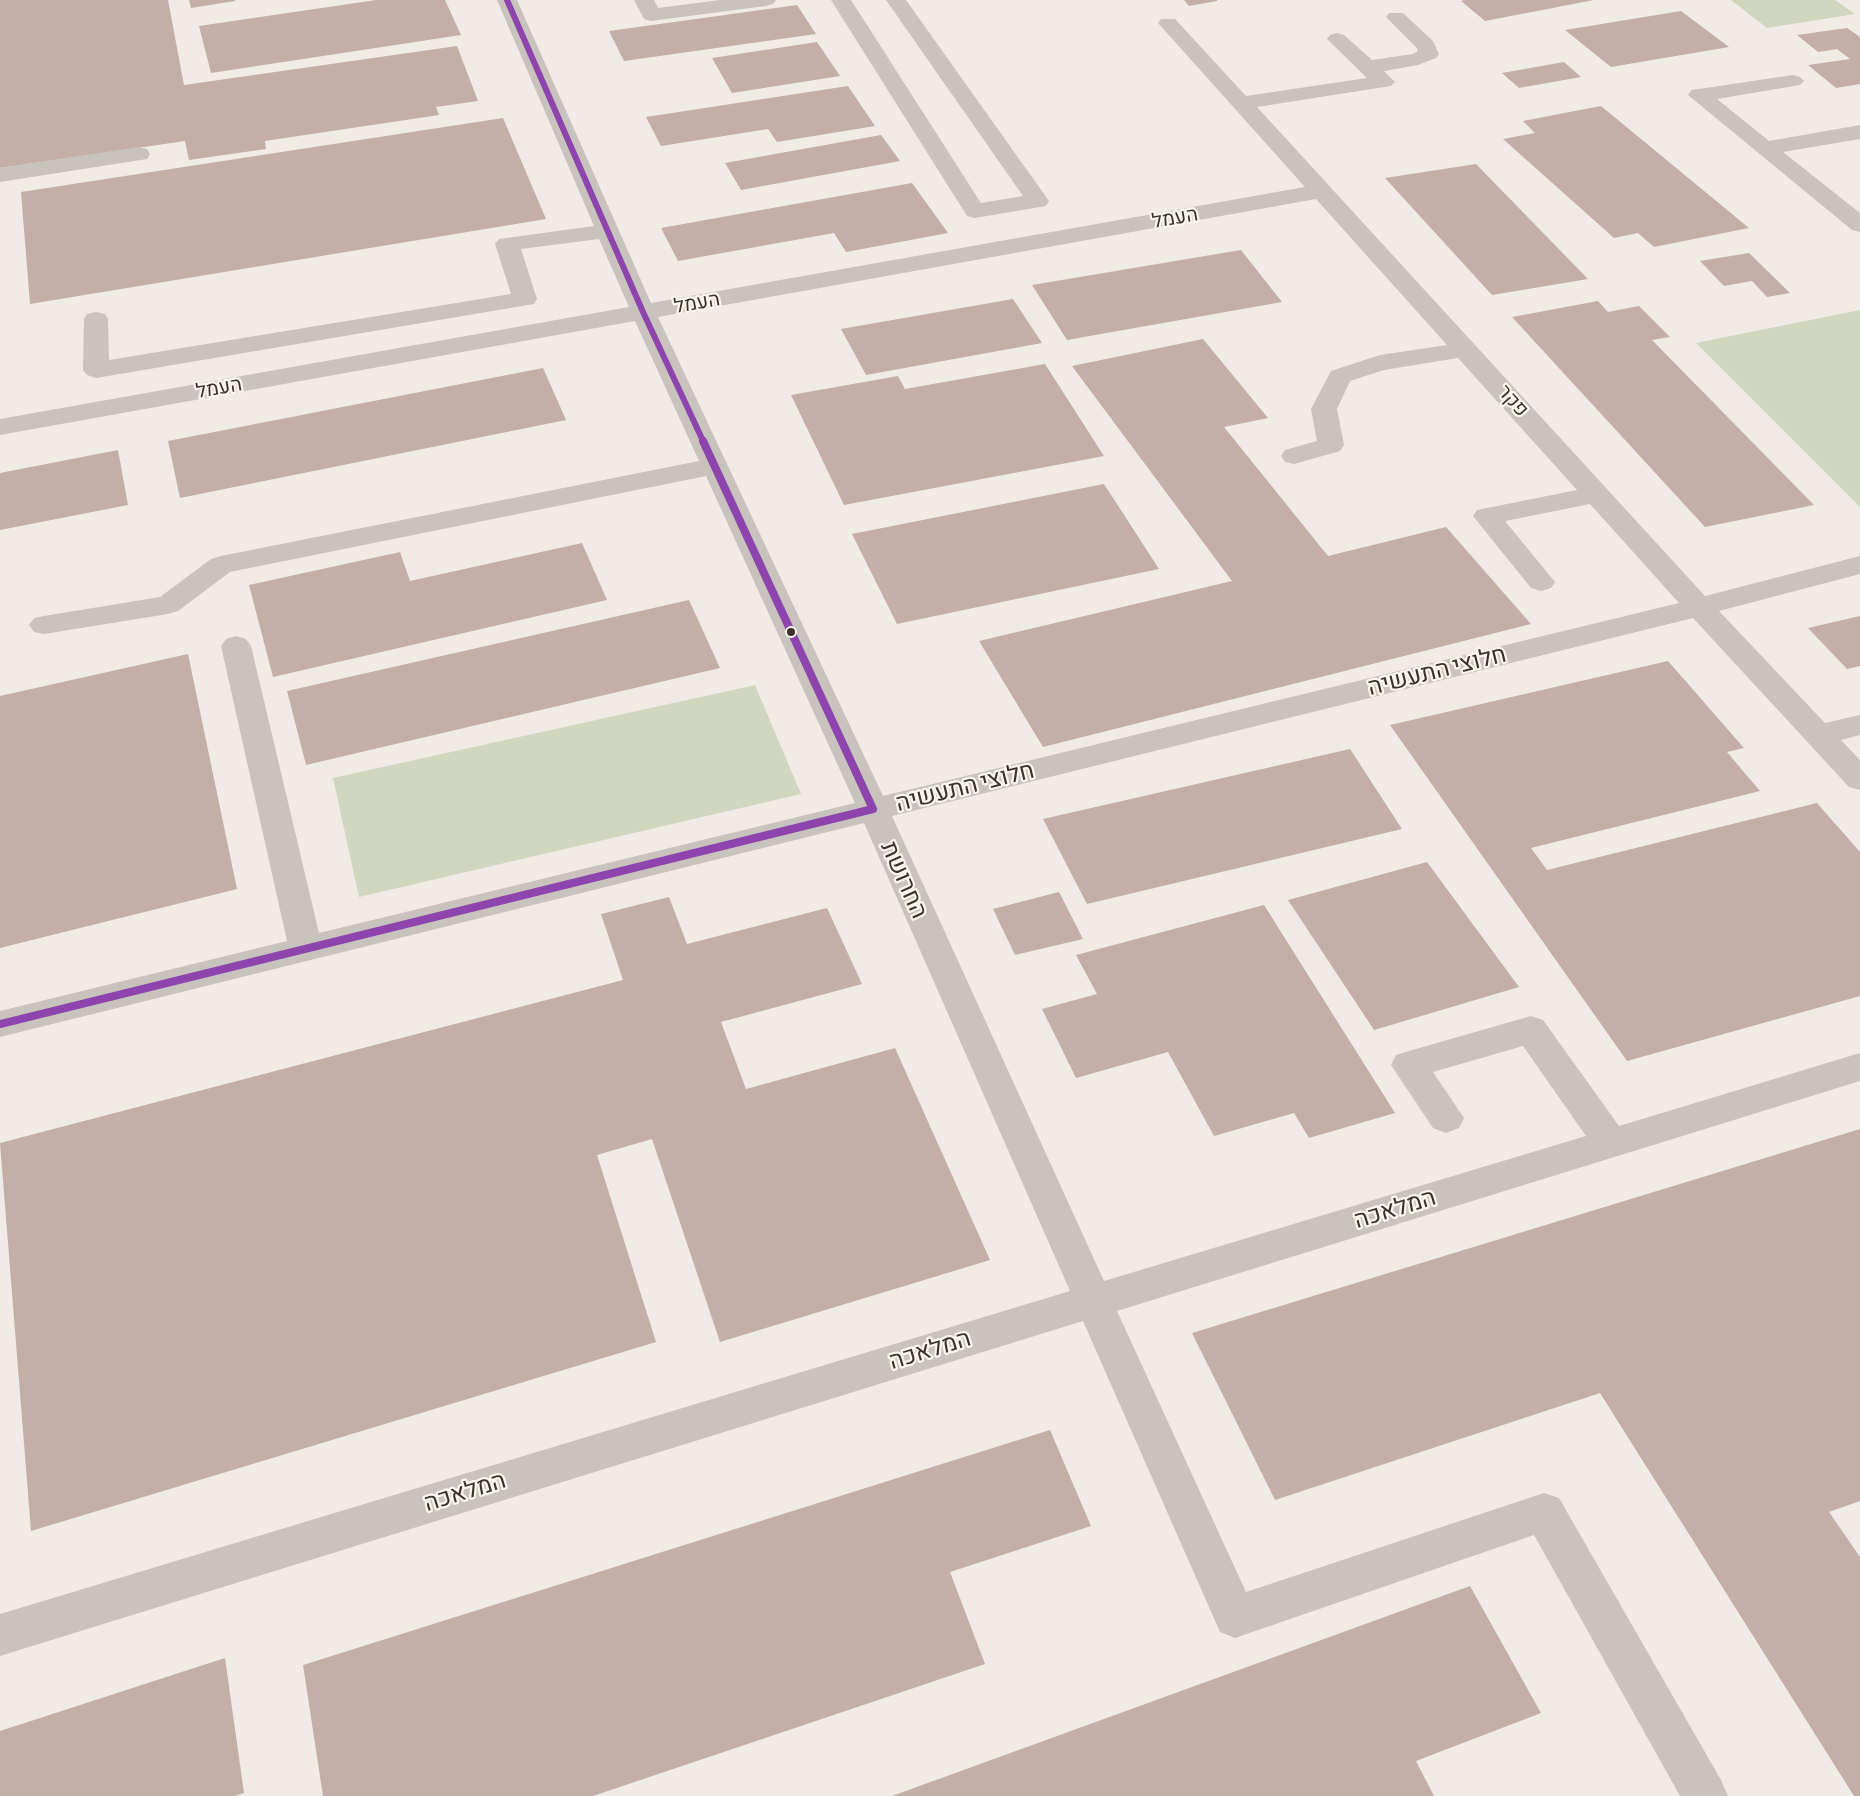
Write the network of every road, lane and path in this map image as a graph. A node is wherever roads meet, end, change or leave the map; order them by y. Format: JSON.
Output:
{"nodes":[{"id":1,"x":507,"y":0,"type":"edge"},
{"id":2,"x":644,"y":0,"type":"edge"},
{"id":3,"x":766,"y":0,"type":"edge"},
{"id":4,"x":841,"y":0,"type":"edge"},
{"id":5,"x":896,"y":0,"type":"edge"},
{"id":6,"x":1396,"y":17,"type":"dead end"},
{"id":7,"x":1168,"y":23,"type":"dead end"},
{"id":8,"x":1337,"y":39,"type":"dead end"},
{"id":9,"x":1367,"y":67,"type":"junction"},
{"id":10,"x":1792,"y":81,"type":"dead end"},
{"id":11,"x":1242,"y":103,"type":"junction"},
{"id":12,"x":1860,"y":132,"type":"edge"},
{"id":13,"x":1764,"y":148,"type":"junction"},
{"id":14,"x":139,"y":154,"type":"dead end"},
{"id":15,"x":0,"y":175,"type":"edge"},
{"id":16,"x":1323,"y":191,"type":"junction"},
{"id":17,"x":1860,"y":225,"type":"edge"},
{"id":18,"x":608,"y":231,"type":"junction"},
{"id":19,"x":644,"y":312,"type":"junction"},
{"id":20,"x":96,"y":319,"type":"dead end"},
{"id":21,"x":1466,"y":349,"type":"junction"},
{"id":22,"x":0,"y":427,"type":"edge"},
{"id":23,"x":1294,"y":456,"type":"dead end"},
{"id":24,"x":714,"y":466,"type":"junction"},
{"id":25,"x":1597,"y":494,"type":"junction"},
{"id":26,"x":1860,"y":565,"type":"edge"},
{"id":27,"x":1541,"y":582,"type":"dead end"},
{"id":28,"x":1699,"y":607,"type":"junction"},
{"id":29,"x":44,"y":625,"type":"dead end"},
{"id":30,"x":236,"y":646,"type":"dead end"},
{"id":31,"x":1860,"y":725,"type":"edge"},
{"id":32,"x":1819,"y":735,"type":"junction"},
{"id":33,"x":1860,"y":779,"type":"edge"},
{"id":34,"x":873,"y":809,"type":"junction"},
{"id":35,"x":306,"y":949,"type":"junction"},
{"id":36,"x":0,"y":1024,"type":"edge"},
{"id":37,"x":1860,"y":1067,"type":"edge"},
{"id":38,"x":1446,"y":1118,"type":"dead end"},
{"id":39,"x":1611,"y":1143,"type":"junction"},
{"id":40,"x":1093,"y":1300,"type":"junction"},
{"id":41,"x":0,"y":1635,"type":"edge"},
{"id":42,"x":1705,"y":1796,"type":"edge"}],
"edges":[{"from":1,"to":18,"type":"street","name":"החרושת"},
{"from":2,"to":3,"type":"street"},
{"from":4,"to":5,"type":"street"},
{"from":6,"to":9,"type":"street"},
{"from":7,"to":11,"type":"street","name":"פקר"},
{"from":8,"to":9,"type":"street"},
{"from":9,"to":11,"type":"street"},
{"from":10,"to":13,"type":"street"},
{"from":11,"to":16,"type":"street","name":"פקר"},
{"from":12,"to":13,"type":"street"},
{"from":13,"to":17,"type":"street"},
{"from":14,"to":15,"type":"street"},
{"from":16,"to":19,"type":"street","name":"העמל"},
{"from":16,"to":21,"type":"street","name":"פקר"},
{"from":18,"to":19,"type":"street","name":"החרושת"},
{"from":18,"to":20,"type":"street"},
{"from":19,"to":22,"type":"street","name":"העמל"},
{"from":19,"to":24,"type":"street","name":"החרושת"},
{"from":21,"to":23,"type":"street"},
{"from":21,"to":25,"type":"street","name":"פקר"},
{"from":24,"to":29,"type":"street"},
{"from":24,"to":34,"type":"street","name":"החרושת"},
{"from":25,"to":27,"type":"street"},
{"from":25,"to":28,"type":"street","name":"פקר"},
{"from":26,"to":28,"type":"street","name":"חלוצי התעשיה"},
{"from":28,"to":32,"type":"street","name":"פקר"},
{"from":28,"to":34,"type":"street","name":"חלוצי התעשיה"},
{"from":30,"to":35,"type":"street"},
{"from":31,"to":32,"type":"street"},
{"from":32,"to":33,"type":"street","name":"פקר"},
{"from":34,"to":35,"type":"street","name":"חלוצי התעשיה"},
{"from":34,"to":40,"type":"street","name":"החרושת"},
{"from":35,"to":36,"type":"street","name":"חלוצי התעשיה"},
{"from":37,"to":39,"type":"street","name":"המלאכה"},
{"from":38,"to":39,"type":"street"},
{"from":39,"to":40,"type":"street","name":"המלאכה"},
{"from":40,"to":41,"type":"street","name":"המלאכה"},
{"from":40,"to":42,"type":"street","name":"החרושת"}]}
